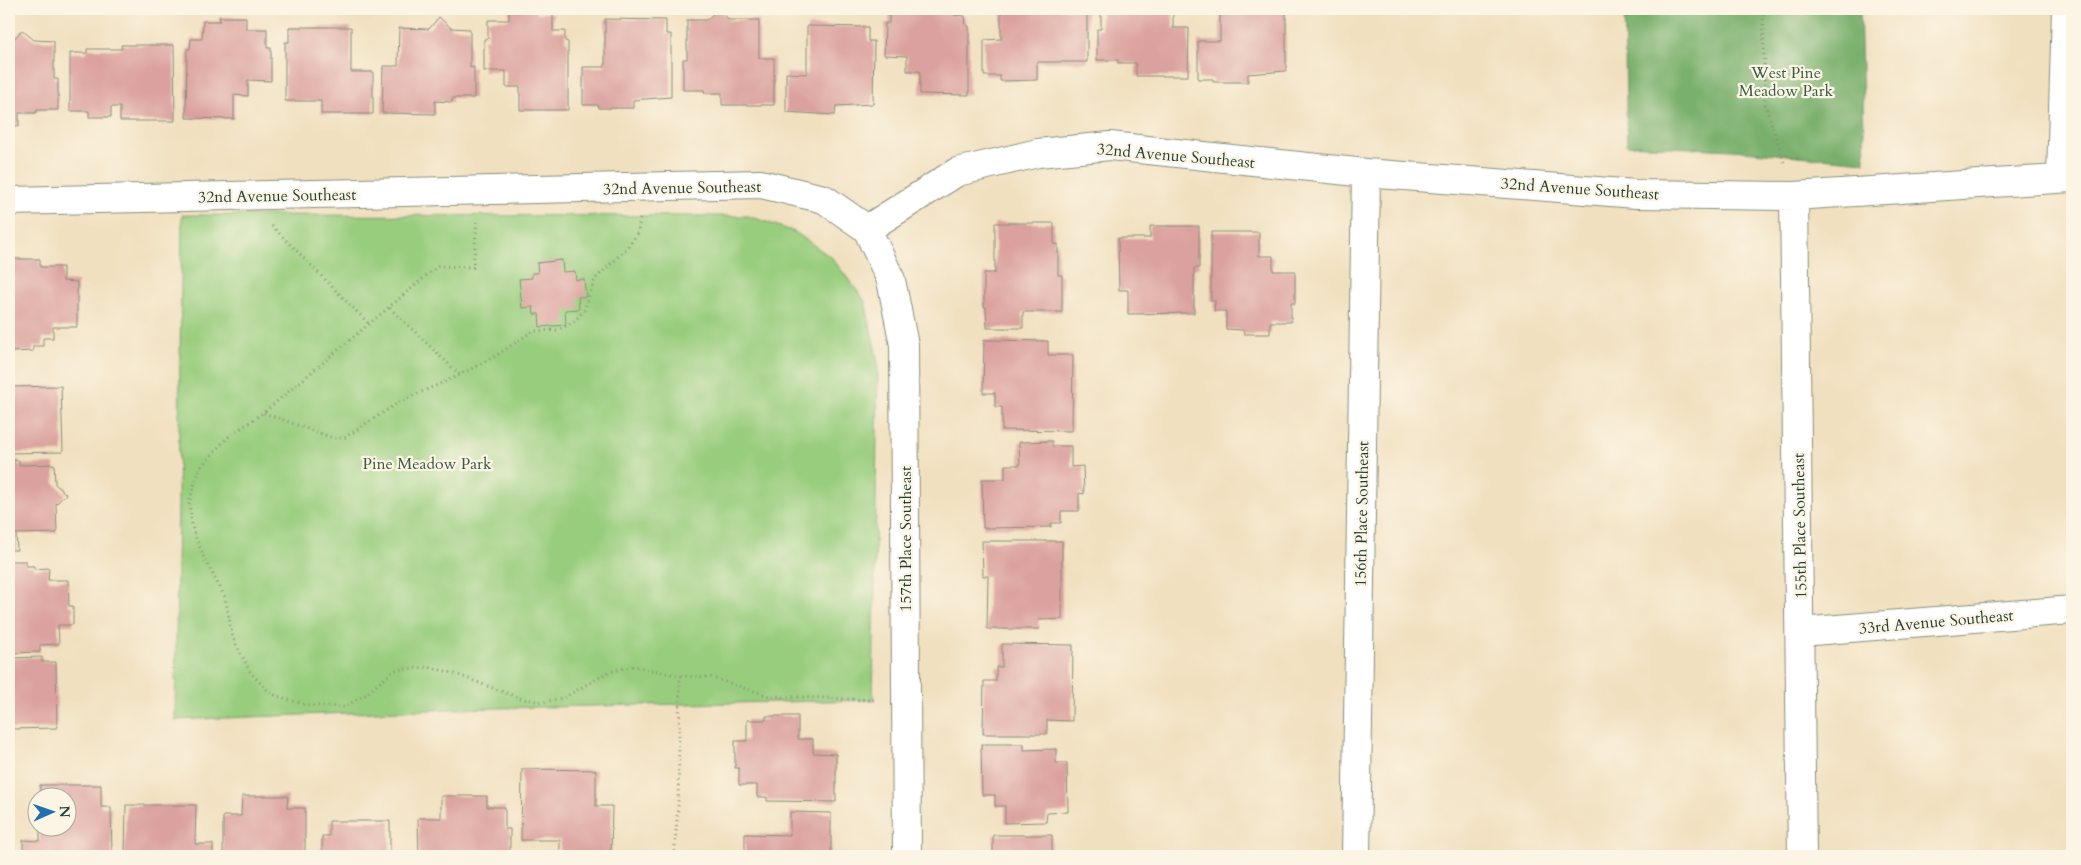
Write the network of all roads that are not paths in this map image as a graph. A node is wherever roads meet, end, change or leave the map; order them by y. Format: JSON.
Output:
{"nodes":[{"id":1,"x":2066,"y":9,"type":"edge"},
{"id":2,"x":1366,"y":173,"type":"junction"},
{"id":3,"x":2067,"y":178,"type":"edge"},
{"id":4,"x":1794,"y":196,"type":"junction"},
{"id":5,"x":9,"y":201,"type":"edge"},
{"id":6,"x":867,"y":229,"type":"junction"},
{"id":7,"x":2072,"y":610,"type":"edge"},
{"id":8,"x":1800,"y":632,"type":"junction"},
{"id":9,"x":907,"y":856,"type":"edge"},
{"id":10,"x":1356,"y":856,"type":"edge"},
{"id":11,"x":1802,"y":856,"type":"edge"}],
"edges":[{"from":1,"to":3,"type":"street"},
{"from":2,"to":4,"type":"street","name":"32nd Avenue Southeast"},
{"from":2,"to":6,"type":"street","name":"32nd Avenue Southeast"},
{"from":2,"to":10,"type":"street","name":"156th Place Southeast"},
{"from":3,"to":4,"type":"street","name":"32nd Avenue Southeast"},
{"from":4,"to":8,"type":"street","name":"155th Place Southeast"},
{"from":5,"to":6,"type":"street","name":"32nd Avenue Southeast"},
{"from":6,"to":9,"type":"street","name":"157th Place Southeast"},
{"from":7,"to":8,"type":"street","name":"33rd Avenue Southeast"},
{"from":8,"to":11,"type":"street","name":"155th Place Southeast"}]}
